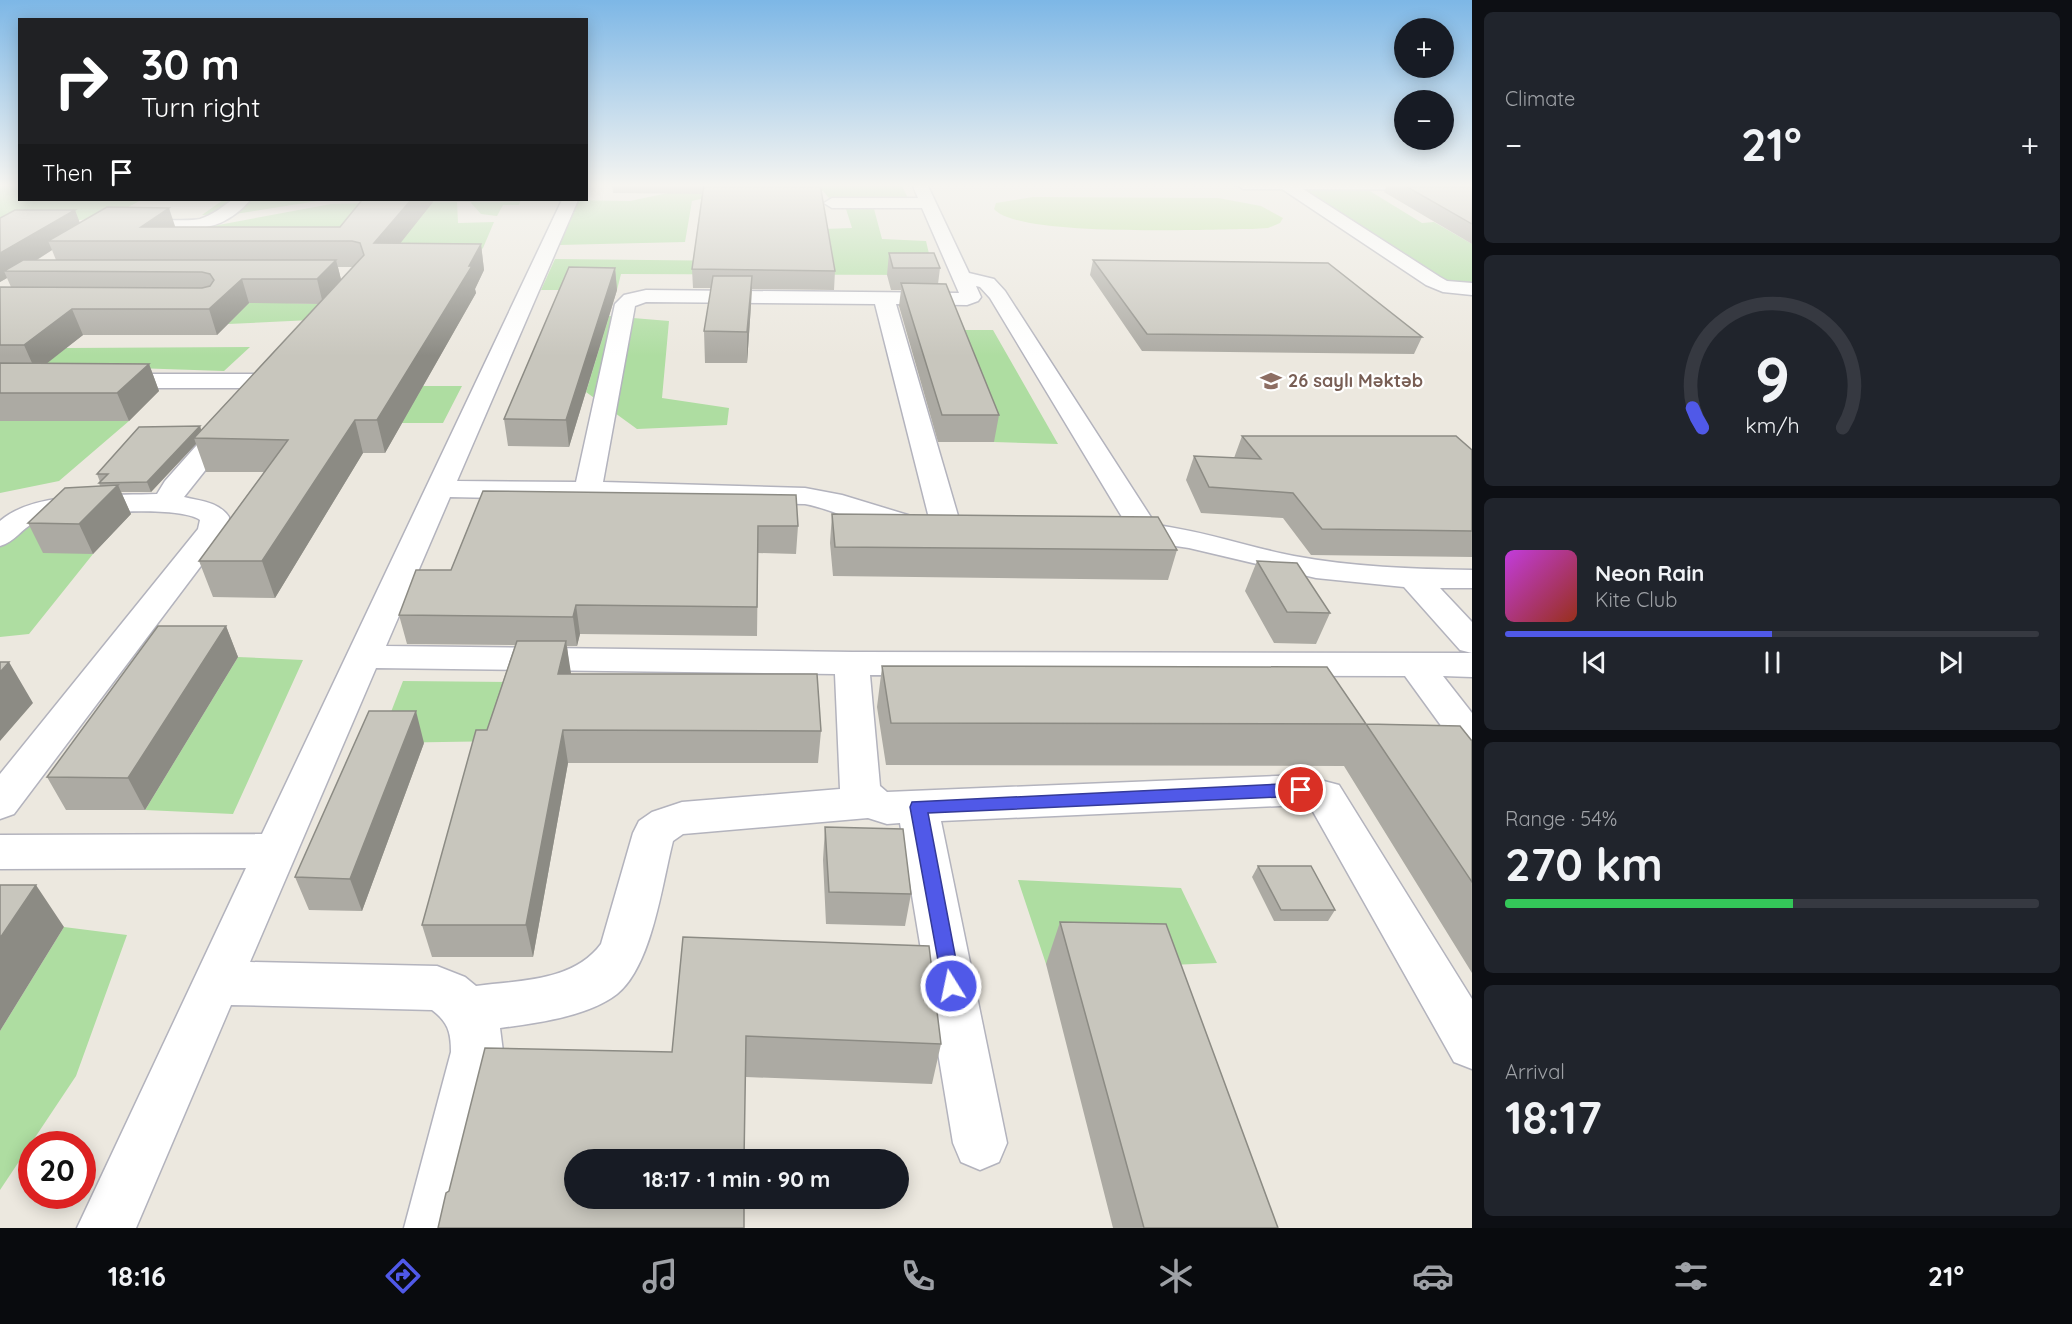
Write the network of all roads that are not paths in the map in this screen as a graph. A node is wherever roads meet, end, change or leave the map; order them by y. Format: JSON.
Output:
{"nodes":[{"id":1,"x":551,"y":241,"type":"edge"},
{"id":2,"x":945,"y":241,"type":"edge"},
{"id":3,"x":1372,"y":241,"type":"edge"},
{"id":4,"x":962,"y":277,"type":"junction"},
{"id":5,"x":1472,"y":289,"type":"edge"},
{"id":6,"x":884,"y":299,"type":"junction"},
{"id":7,"x":93,"y":381,"type":"edge"},
{"id":8,"x":438,"y":489,"type":"junction"},
{"id":9,"x":588,"y":490,"type":"junction"},
{"id":10,"x":167,"y":502,"type":"junction"},
{"id":11,"x":1098,"y":530,"type":"edge"},
{"id":12,"x":1144,"y":531,"type":"junction"},
{"id":13,"x":0,"y":537,"type":"edge"},
{"id":14,"x":1414,"y":579,"type":"junction"},
{"id":15,"x":1472,"y":579,"type":"edge"},
{"id":16,"x":1472,"y":642,"type":"edge"},
{"id":17,"x":362,"y":657,"type":"junction"},
{"id":18,"x":852,"y":663,"type":"junction"},
{"id":19,"x":1415,"y":665,"type":"junction"},
{"id":20,"x":1472,"y":665,"type":"edge"},
{"id":21,"x":1472,"y":739,"type":"edge"},
{"id":22,"x":1,"y":799,"type":"edge"},
{"id":23,"x":869,"y":802,"type":"junction"},
{"id":24,"x":918,"y":807,"type":"junction"},
{"id":25,"x":274,"y":851,"type":"junction"},
{"id":26,"x":0,"y":852,"type":"edge"},
{"id":27,"x":215,"y":983,"type":"junction"},
{"id":28,"x":467,"y":1010,"type":"junction"},
{"id":29,"x":1472,"y":1045,"type":"edge"},
{"id":30,"x":980,"y":1143,"type":"dead end"},
{"id":31,"x":106,"y":1228,"type":"edge"},
{"id":32,"x":433,"y":1228,"type":"edge"}],
"edges":[{"from":1,"to":8,"type":"street"},
{"from":2,"to":4,"type":"street"},
{"from":3,"to":5,"type":"street"},
{"from":4,"to":6,"type":"street"},
{"from":4,"to":12,"type":"street"},
{"from":6,"to":9,"type":"street"},
{"from":6,"to":9,"type":"street"},
{"from":7,"to":10,"type":"street"},
{"from":8,"to":9,"type":"street"},
{"from":8,"to":17,"type":"street"},
{"from":10,"to":13,"type":"street"},
{"from":10,"to":22,"type":"street"},
{"from":11,"to":12,"type":"street"},
{"from":12,"to":14,"type":"street"},
{"from":14,"to":15,"type":"street"},
{"from":14,"to":16,"type":"street"},
{"from":17,"to":18,"type":"street"},
{"from":17,"to":25,"type":"street"},
{"from":18,"to":19,"type":"street"},
{"from":18,"to":23,"type":"street"},
{"from":19,"to":20,"type":"street"},
{"from":19,"to":21,"type":"street"},
{"from":23,"to":24,"type":"street"},
{"from":23,"to":28,"type":"street"},
{"from":24,"to":29,"type":"street"},
{"from":24,"to":30,"type":"street"},
{"from":25,"to":26,"type":"street"},
{"from":25,"to":27,"type":"street"},
{"from":27,"to":28,"type":"street"},
{"from":27,"to":31,"type":"street"},
{"from":28,"to":32,"type":"street"}]}
